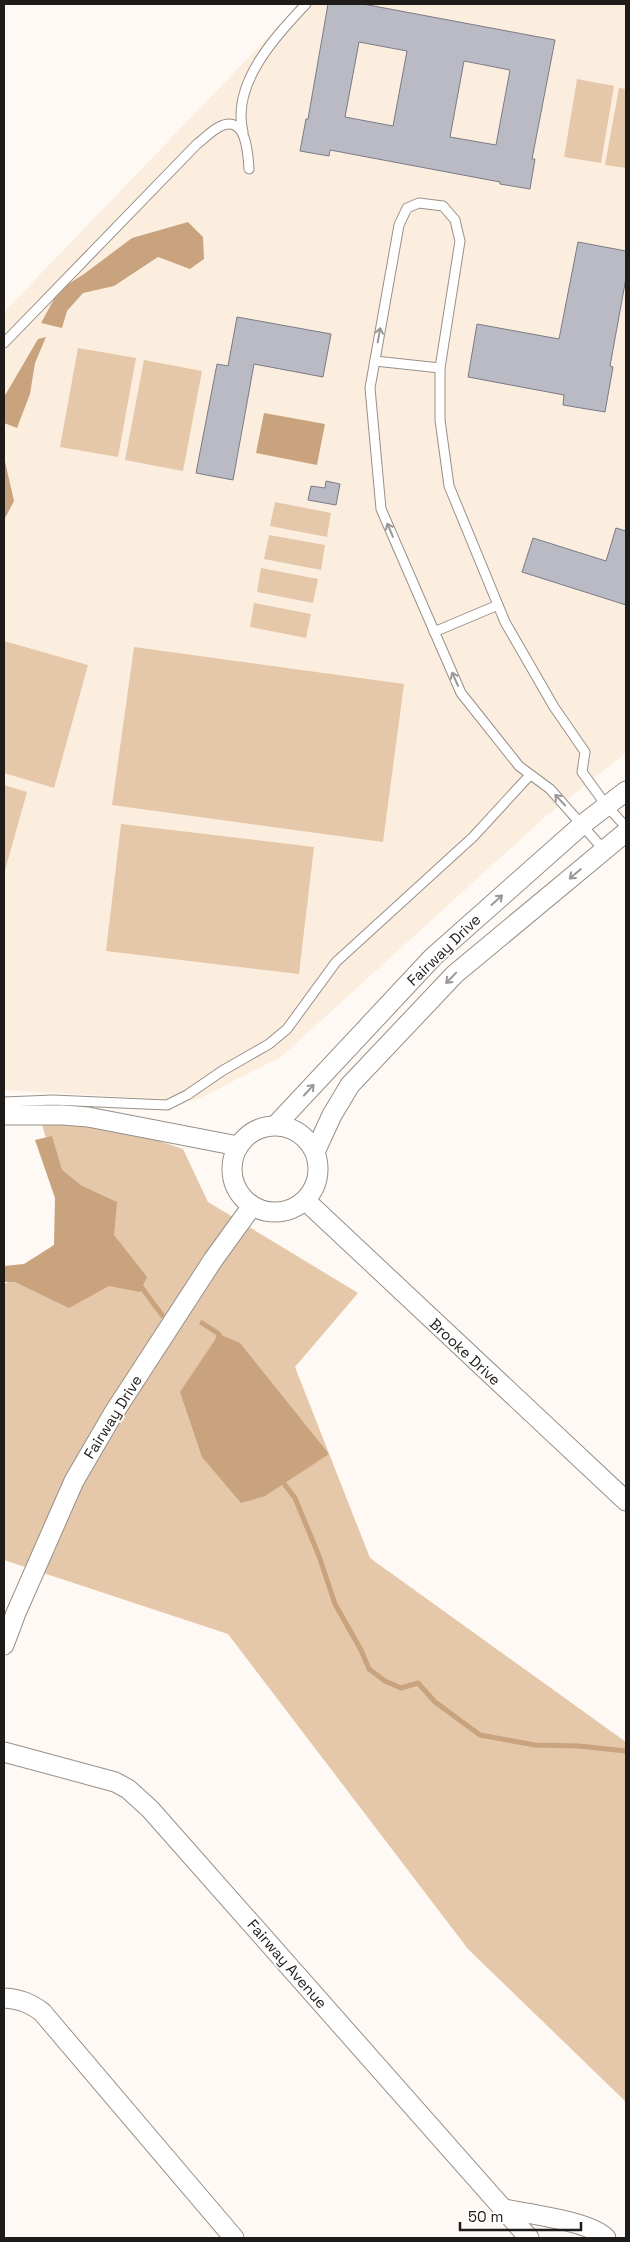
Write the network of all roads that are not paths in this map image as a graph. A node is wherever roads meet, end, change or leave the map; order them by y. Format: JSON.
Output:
{"nodes":[{"id":1,"x":306,"y":4,"type":"edge"},
{"id":2,"x":243,"y":133,"type":"junction"},
{"id":3,"x":249,"y":169,"type":"dead end"},
{"id":4,"x":4,"y":343,"type":"edge"},
{"id":5,"x":375,"y":360,"type":"junction"},
{"id":6,"x":440,"y":368,"type":"junction"},
{"id":7,"x":498,"y":605,"type":"junction"},
{"id":8,"x":434,"y":632,"type":"junction"},
{"id":9,"x":530,"y":775,"type":"junction"},
{"id":10,"x":626,"y":791,"type":"edge"},
{"id":11,"x":606,"y":805,"type":"junction"},
{"id":12,"x":583,"y":824,"type":"junction"},
{"id":13,"x":626,"y":826,"type":"edge"},
{"id":14,"x":626,"y":832,"type":"edge"},
{"id":15,"x":604,"y":850,"type":"junction"},
{"id":16,"x":4,"y":1102,"type":"edge"},
{"id":17,"x":4,"y":1115,"type":"edge"},
{"id":18,"x":276,"y":1125,"type":"junction"},
{"id":19,"x":238,"y":1146,"type":"junction"},
{"id":20,"x":315,"y":1152,"type":"junction"},
{"id":21,"x":306,"y":1201,"type":"junction"},
{"id":22,"x":252,"y":1206,"type":"junction"},
{"id":23,"x":626,"y":1501,"type":"edge"},
{"id":24,"x":4,"y":1645,"type":"edge"},
{"id":25,"x":4,"y":1752,"type":"edge"},
{"id":26,"x":4,"y":1998,"type":"edge"},
{"id":27,"x":504,"y":2210,"type":"junction"},
{"id":28,"x":234,"y":2238,"type":"edge"},
{"id":29,"x":529,"y":2238,"type":"edge"},
{"id":30,"x":606,"y":2238,"type":"edge"}],
"edges":[{"from":1,"to":2,"type":"lane"},
{"from":2,"to":3,"type":"lane"},
{"from":2,"to":4,"type":"lane"},
{"from":5,"to":6,"type":"lane"},
{"from":5,"to":6,"type":"lane","one_way":true},
{"from":8,"to":5,"type":"lane","one_way":true},
{"from":6,"to":7,"type":"lane"},
{"from":7,"to":8,"type":"lane"},
{"from":7,"to":11,"type":"lane"},
{"from":9,"to":8,"type":"lane","one_way":true},
{"from":12,"to":9,"type":"lane","one_way":true},
{"from":9,"to":16,"type":"lane"},
{"from":10,"to":11,"type":"street","name":"Fairway Drive"},
{"from":11,"to":12,"type":"street","name":"Fairway Drive"},
{"from":11,"to":13,"type":"lane"},
{"from":12,"to":15,"type":"lane"},
{"from":18,"to":12,"type":"street","name":"Fairway Drive","one_way":true},
{"from":14,"to":15,"type":"street","name":"Fairway Drive"},
{"from":15,"to":20,"type":"street","name":"Fairway Drive","one_way":true},
{"from":17,"to":19,"type":"street"},
{"from":18,"to":19,"type":"street"},
{"from":18,"to":20,"type":"street"},
{"from":19,"to":22,"type":"street"},
{"from":20,"to":21,"type":"street"},
{"from":21,"to":22,"type":"street"},
{"from":21,"to":23,"type":"street","name":"Brooke Drive"},
{"from":22,"to":24,"type":"street","name":"Fairway Drive"},
{"from":25,"to":27,"type":"street","name":"Fairway Avenue"},
{"from":26,"to":28,"type":"street"},
{"from":27,"to":29,"type":"street","name":"Fairway Avenue"},
{"from":27,"to":30,"type":"street"}]}
